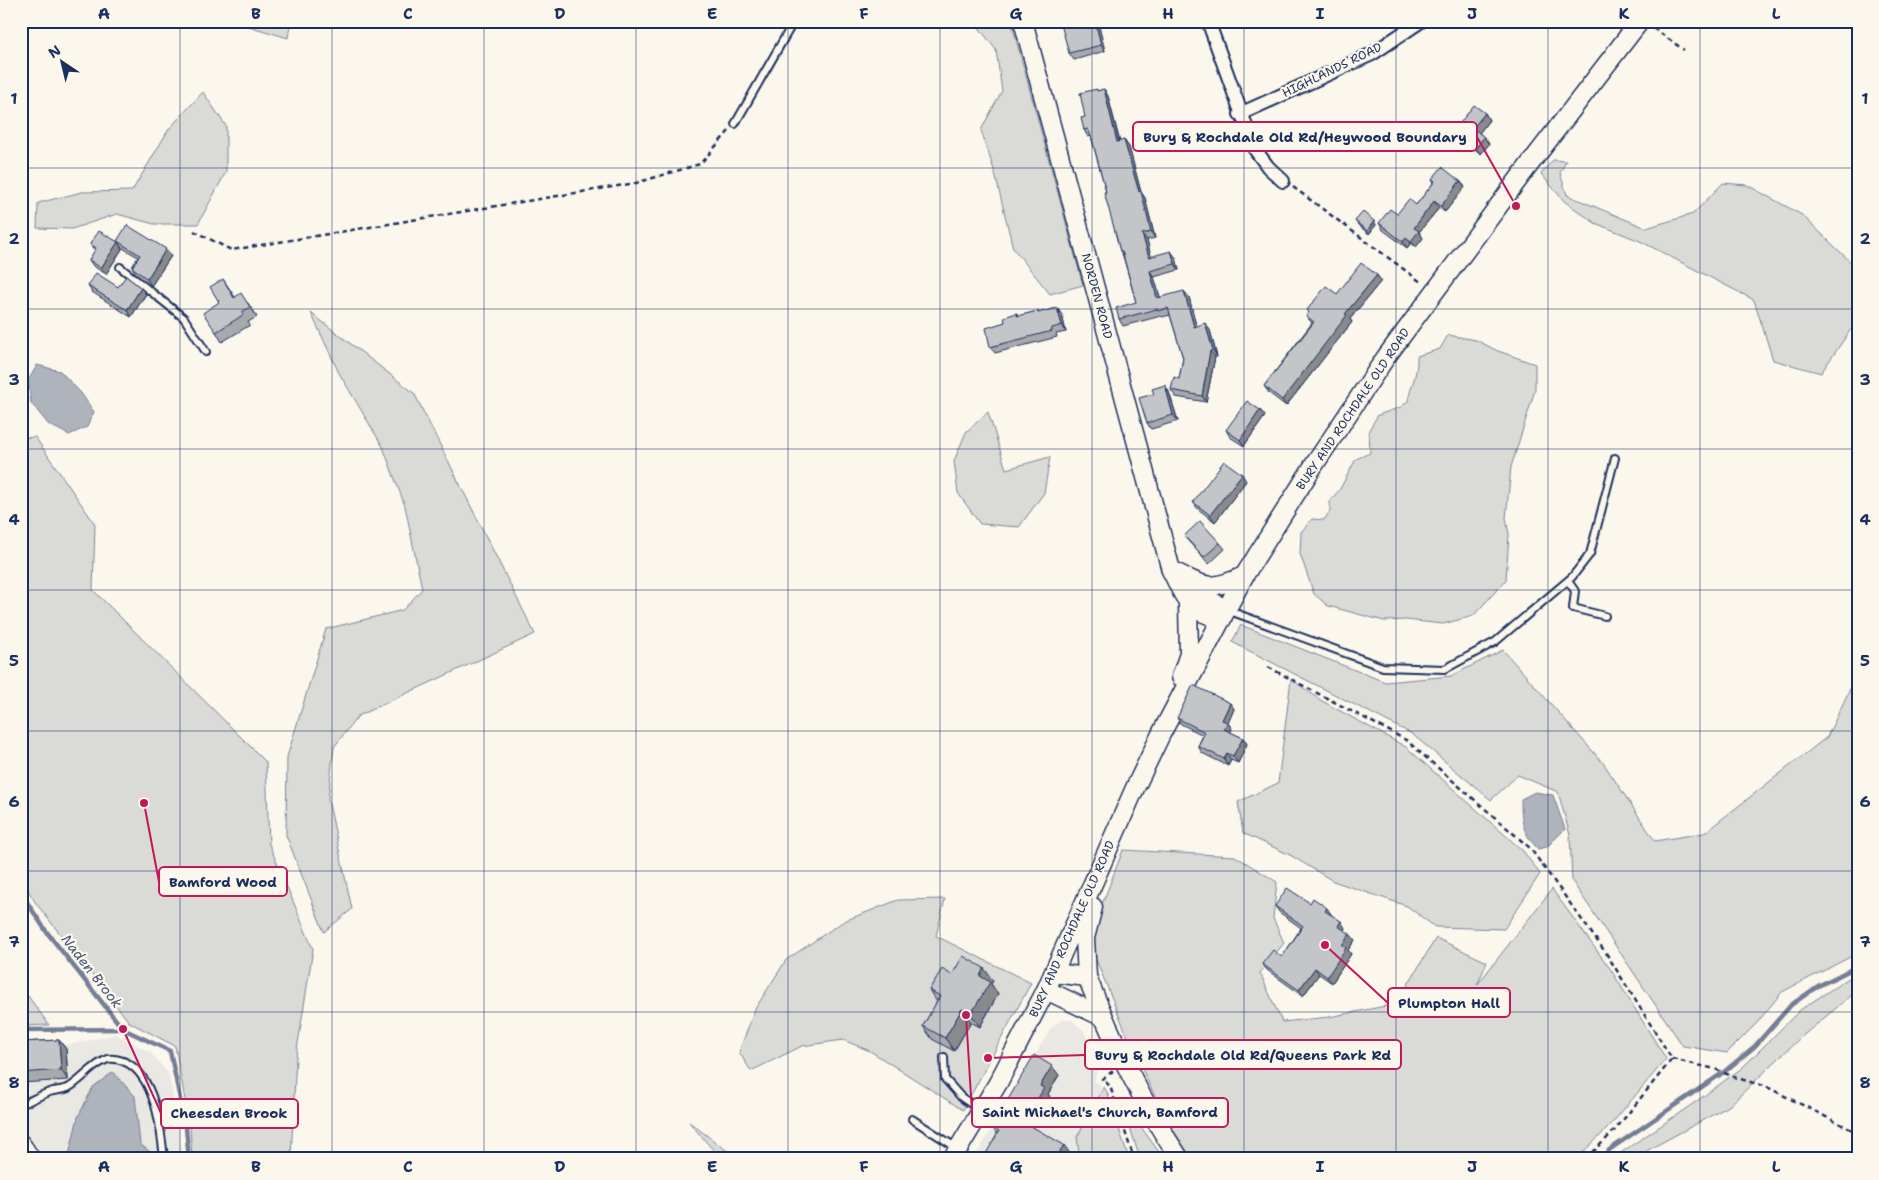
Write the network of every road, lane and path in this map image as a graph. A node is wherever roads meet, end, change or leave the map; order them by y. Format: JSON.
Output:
{"nodes":[{"id":1,"x":794,"y":21,"type":"edge"},
{"id":2,"x":1023,"y":21,"type":"edge"},
{"id":3,"x":1208,"y":21,"type":"edge"},
{"id":4,"x":1421,"y":21,"type":"edge"},
{"id":5,"x":1646,"y":24,"type":"edge"},
{"id":6,"x":1684,"y":50,"type":"dead end"},
{"id":7,"x":1240,"y":114,"type":"junction"},
{"id":8,"x":735,"y":124,"type":"joint"},
{"id":9,"x":1283,"y":181,"type":"joint"},
{"id":10,"x":194,"y":231,"type":"dead end"},
{"id":11,"x":120,"y":267,"type":"dead end"},
{"id":12,"x":1434,"y":291,"type":"junction"},
{"id":13,"x":206,"y":352,"type":"dead end"},
{"id":14,"x":1615,"y":458,"type":"dead end"},
{"id":15,"x":1171,"y":570,"type":"junction"},
{"id":16,"x":1244,"y":576,"type":"junction"},
{"id":17,"x":1568,"y":581,"type":"junction"},
{"id":18,"x":1188,"y":603,"type":"junction"},
{"id":19,"x":1224,"y":614,"type":"junction"},
{"id":20,"x":1605,"y":616,"type":"dead end"},
{"id":21,"x":1268,"y":667,"type":"dead end"},
{"id":22,"x":1161,"y":734,"type":"junction"},
{"id":23,"x":1117,"y":828,"type":"junction"},
{"id":24,"x":1054,"y":973,"type":"junction"},
{"id":25,"x":1087,"y":977,"type":"junction"},
{"id":26,"x":1046,"y":990,"type":"junction"},
{"id":27,"x":1103,"y":1017,"type":"junction"},
{"id":28,"x":944,"y":1058,"type":"dead end"},
{"id":29,"x":1672,"y":1060,"type":"junction"},
{"id":30,"x":1123,"y":1063,"type":"junction"},
{"id":31,"x":21,"y":1105,"type":"edge"},
{"id":32,"x":981,"y":1111,"type":"junction"},
{"id":33,"x":912,"y":1119,"type":"dead end"},
{"id":34,"x":1858,"y":1134,"type":"edge"},
{"id":35,"x":21,"y":1144,"type":"edge"},
{"id":36,"x":955,"y":1154,"type":"edge"},
{"id":37,"x":31,"y":1159,"type":"edge"},
{"id":38,"x":164,"y":1159,"type":"edge"},
{"id":39,"x":1134,"y":1159,"type":"edge"},
{"id":40,"x":1180,"y":1159,"type":"edge"},
{"id":41,"x":1586,"y":1159,"type":"edge"}],
"edges":[{"from":1,"to":8,"type":"lane"},
{"from":2,"to":15,"type":"main road","name":"NORDEN ROAD"},
{"from":3,"to":7,"type":"street"},
{"from":4,"to":7,"type":"street","name":"HIGHLANDS ROAD"},
{"from":5,"to":6,"type":"path"},
{"from":5,"to":12,"type":"main road","name":"BURY AND ROCHDALE OLD ROAD"},
{"from":7,"to":9,"type":"street"},
{"from":8,"to":10,"type":"path"},
{"from":9,"to":12,"type":"path"},
{"from":11,"to":13,"type":"lane"},
{"from":12,"to":16,"type":"main road","name":"BURY AND ROCHDALE OLD ROAD"},
{"from":14,"to":17,"type":"lane"},
{"from":15,"to":16,"type":"main road"},
{"from":15,"to":18,"type":"main road","name":"NORDEN ROAD"},
{"from":15,"to":19,"type":"main road"},
{"from":16,"to":19,"type":"main road","name":"BURY AND ROCHDALE OLD ROAD"},
{"from":17,"to":19,"type":"lane"},
{"from":17,"to":20,"type":"lane"},
{"from":18,"to":19,"type":"main road"},
{"from":18,"to":22,"type":"main road"},
{"from":19,"to":22,"type":"main road","name":"BURY AND ROCHDALE OLD ROAD"},
{"from":21,"to":29,"type":"path"},
{"from":22,"to":23,"type":"main road","name":"BURY AND ROCHDALE OLD ROAD"},
{"from":23,"to":24,"type":"main road","name":"BURY AND ROCHDALE OLD ROAD"},
{"from":23,"to":25,"type":"main road","name":"BURY AND ROCHDALE OLD ROAD"},
{"from":24,"to":25,"type":"main road"},
{"from":24,"to":26,"type":"main road","name":"BURY AND ROCHDALE OLD ROAD"},
{"from":25,"to":27,"type":"main road","name":"BURY AND ROCHDALE OLD ROAD"},
{"from":26,"to":27,"type":"main road"},
{"from":26,"to":32,"type":"main road","name":"BURY AND ROCHDALE OLD ROAD"},
{"from":27,"to":30,"type":"main road","name":"BURY AND ROCHDALE OLD ROAD"},
{"from":28,"to":32,"type":"lane"},
{"from":29,"to":34,"type":"path"},
{"from":29,"to":41,"type":"path"},
{"from":30,"to":39,"type":"path"},
{"from":30,"to":40,"type":"main road","name":"BURY AND ROCHDALE OLD ROAD"},
{"from":31,"to":38,"type":"lane"},
{"from":32,"to":36,"type":"main road","name":"BURY AND ROCHDALE OLD ROAD"},
{"from":33,"to":36,"type":"lane"},
{"from":35,"to":37,"type":"main road"}]}
